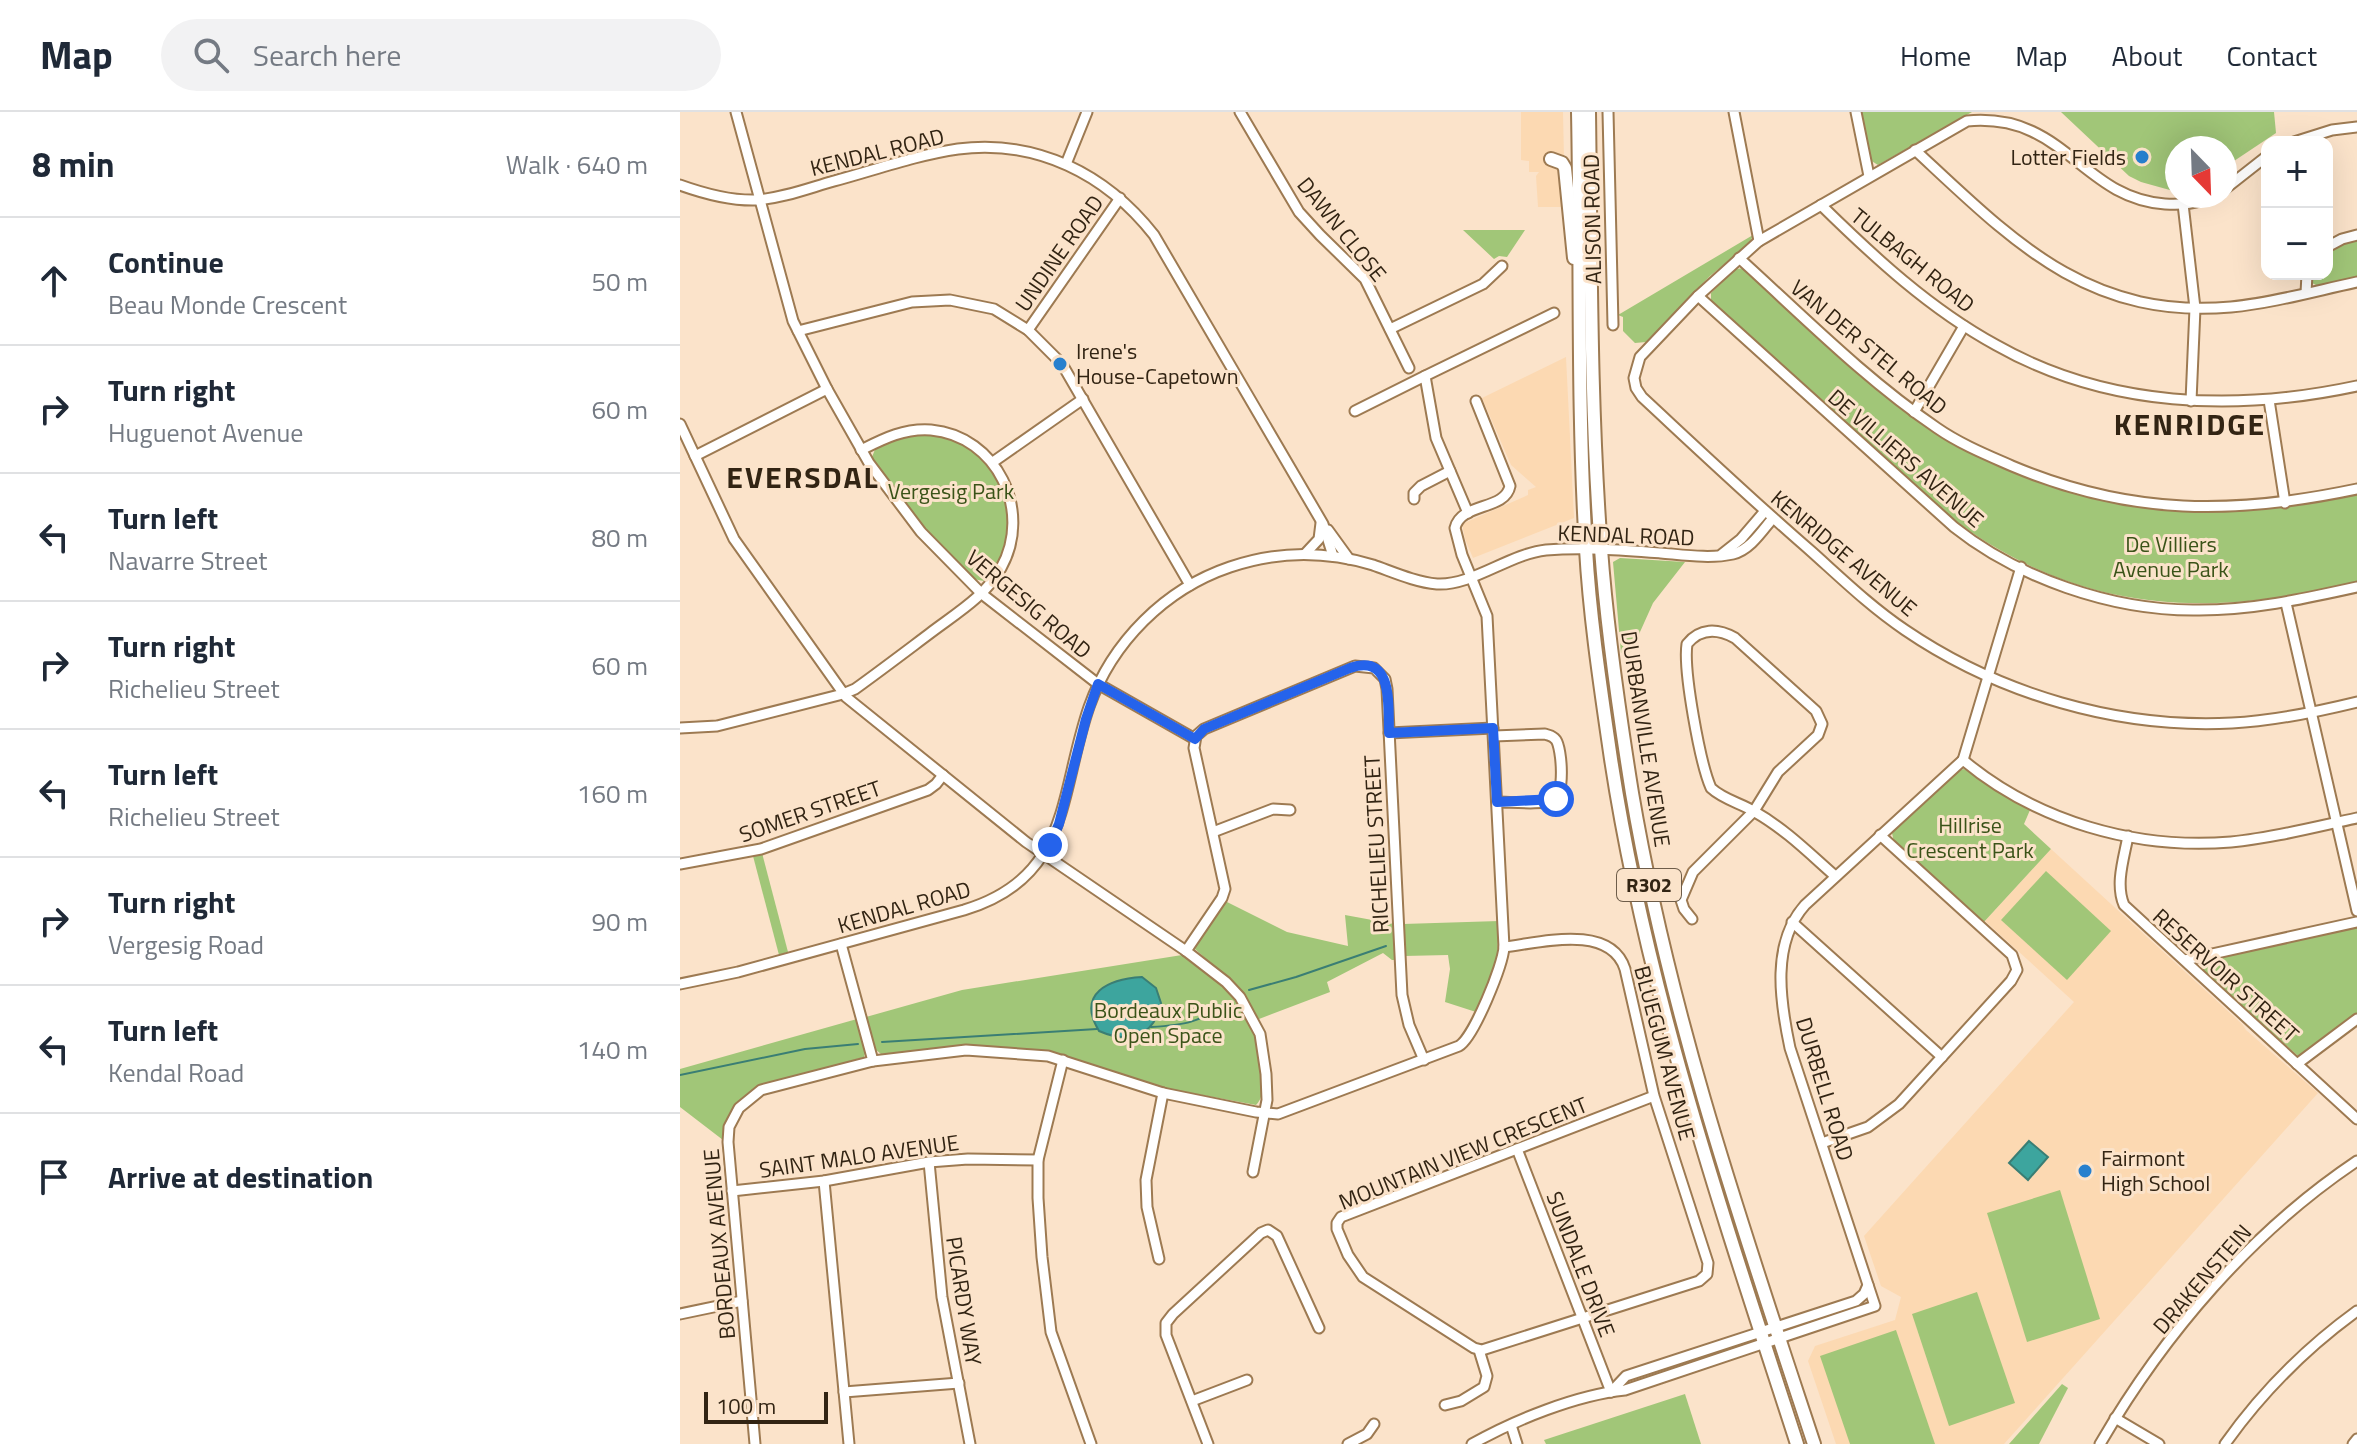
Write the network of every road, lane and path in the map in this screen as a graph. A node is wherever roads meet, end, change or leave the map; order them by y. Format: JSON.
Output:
{"nodes":[{"id":1,"x":736,"y":112,"type":"edge"},
{"id":2,"x":1087,"y":112,"type":"edge"},
{"id":3,"x":1240,"y":112,"type":"edge"},
{"id":4,"x":1578,"y":112,"type":"edge"},
{"id":5,"x":1589,"y":112,"type":"edge"},
{"id":6,"x":1608,"y":112,"type":"edge"},
{"id":7,"x":1734,"y":112,"type":"edge"},
{"id":8,"x":1856,"y":112,"type":"edge"},
{"id":9,"x":1983,"y":114,"type":"edge"},
{"id":10,"x":2357,"y":127,"type":"edge"},
{"id":11,"x":2313,"y":136,"type":"edge"},
{"id":12,"x":1915,"y":150,"type":"junction"},
{"id":13,"x":1551,"y":159,"type":"dead end"},
{"id":14,"x":2261,"y":161,"type":"edge"},
{"id":15,"x":1066,"y":164,"type":"junction"},
{"id":16,"x":1869,"y":176,"type":"junction"},
{"id":17,"x":2237,"y":180,"type":"edge"},
{"id":18,"x":680,"y":185,"type":"edge"},
{"id":19,"x":1120,"y":198,"type":"junction"},
{"id":20,"x":759,"y":200,"type":"junction"},
{"id":21,"x":2165,"y":203,"type":"edge"},
{"id":22,"x":1821,"y":205,"type":"junction"},
{"id":23,"x":2183,"y":208,"type":"edge"},
{"id":24,"x":2357,"y":235,"type":"edge"},
{"id":25,"x":1759,"y":241,"type":"junction"},
{"id":26,"x":2333,"y":244,"type":"edge"},
{"id":27,"x":1739,"y":258,"type":"junction"},
{"id":28,"x":1502,"y":266,"type":"dead end"},
{"id":29,"x":2307,"y":280,"type":"edge"},
{"id":30,"x":2357,"y":282,"type":"edge"},
{"id":31,"x":2306,"y":293,"type":"junction"},
{"id":32,"x":1698,"y":296,"type":"junction"},
{"id":33,"x":1582,"y":300,"type":"junction"},
{"id":34,"x":2195,"y":308,"type":"junction"},
{"id":35,"x":1554,"y":313,"type":"dead end"},
{"id":36,"x":1613,"y":325,"type":"dead end"},
{"id":37,"x":1964,"y":326,"type":"junction"},
{"id":38,"x":1390,"y":329,"type":"junction"},
{"id":39,"x":1028,"y":330,"type":"junction"},
{"id":40,"x":798,"y":331,"type":"junction"},
{"id":41,"x":1409,"y":368,"type":"dead end"},
{"id":42,"x":1425,"y":376,"type":"junction"},
{"id":43,"x":2357,"y":386,"type":"edge"},
{"id":44,"x":827,"y":389,"type":"junction"},
{"id":45,"x":1083,"y":399,"type":"junction"},
{"id":46,"x":2269,"y":400,"type":"junction"},
{"id":47,"x":1476,"y":401,"type":"dead end"},
{"id":48,"x":2191,"y":401,"type":"junction"},
{"id":49,"x":1355,"y":411,"type":"dead end"},
{"id":50,"x":1914,"y":412,"type":"junction"},
{"id":51,"x":680,"y":424,"type":"edge"},
{"id":52,"x":861,"y":450,"type":"junction"},
{"id":53,"x":695,"y":456,"type":"junction"},
{"id":54,"x":993,"y":462,"type":"junction"},
{"id":55,"x":1450,"y":471,"type":"junction"},
{"id":56,"x":2357,"y":489,"type":"edge"},
{"id":57,"x":1414,"y":499,"type":"dead end"},
{"id":58,"x":2285,"y":503,"type":"junction"},
{"id":59,"x":1765,"y":511,"type":"junction"},
{"id":60,"x":1468,"y":513,"type":"junction"},
{"id":61,"x":1773,"y":518,"type":"junction"},
{"id":62,"x":1322,"y":522,"type":"junction"},
{"id":63,"x":1586,"y":549,"type":"junction"},
{"id":64,"x":1601,"y":549,"type":"junction"},
{"id":65,"x":1305,"y":554,"type":"junction"},
{"id":66,"x":1719,"y":555,"type":"junction"},
{"id":67,"x":1333,"y":556,"type":"junction"},
{"id":68,"x":1349,"y":559,"type":"junction"},
{"id":69,"x":2021,"y":567,"type":"junction"},
{"id":70,"x":1471,"y":576,"type":"junction"},
{"id":71,"x":1190,"y":585,"type":"junction"},
{"id":72,"x":2357,"y":587,"type":"edge"},
{"id":73,"x":982,"y":594,"type":"junction"},
{"id":74,"x":2286,"y":603,"type":"junction"},
{"id":75,"x":1987,"y":676,"type":"junction"},
{"id":76,"x":1098,"y":684,"type":"junction"},
{"id":77,"x":843,"y":694,"type":"junction"},
{"id":78,"x":2357,"y":702,"type":"edge"},
{"id":79,"x":2312,"y":712,"type":"junction"},
{"id":80,"x":680,"y":728,"type":"edge"},
{"id":81,"x":1493,"y":732,"type":"junction"},
{"id":82,"x":1389,"y":733,"type":"junction"},
{"id":83,"x":1195,"y":739,"type":"junction"},
{"id":84,"x":1963,"y":760,"type":"junction"},
{"id":85,"x":943,"y":775,"type":"junction"},
{"id":86,"x":1497,"y":802,"type":"junction"},
{"id":87,"x":1290,"y":810,"type":"dead end"},
{"id":88,"x":1754,"y":811,"type":"junction"},
{"id":89,"x":2357,"y":818,"type":"edge"},
{"id":90,"x":2337,"y":823,"type":"junction"},
{"id":91,"x":1213,"y":832,"type":"junction"},
{"id":92,"x":1880,"y":835,"type":"junction"},
{"id":93,"x":2128,"y":836,"type":"junction"},
{"id":94,"x":1044,"y":854,"type":"junction"},
{"id":95,"x":680,"y":864,"type":"edge"},
{"id":96,"x":1834,"y":875,"type":"junction"},
{"id":97,"x":2357,"y":911,"type":"edge"},
{"id":98,"x":1692,"y":919,"type":"dead end"},
{"id":99,"x":1792,"y":922,"type":"junction"},
{"id":100,"x":2357,"y":922,"type":"edge"},
{"id":101,"x":841,"y":944,"type":"junction"},
{"id":102,"x":1504,"y":947,"type":"junction"},
{"id":103,"x":1186,"y":951,"type":"junction"},
{"id":104,"x":2185,"y":960,"type":"junction"},
{"id":105,"x":680,"y":984,"type":"edge"},
{"id":106,"x":2357,"y":1019,"type":"edge"},
{"id":107,"x":1942,"y":1057,"type":"junction"},
{"id":108,"x":1063,"y":1060,"type":"junction"},
{"id":109,"x":1424,"y":1060,"type":"junction"},
{"id":110,"x":873,"y":1061,"type":"junction"},
{"id":111,"x":2297,"y":1064,"type":"junction"},
{"id":112,"x":1163,"y":1093,"type":"junction"},
{"id":113,"x":1654,"y":1096,"type":"junction"},
{"id":114,"x":1264,"y":1114,"type":"junction"},
{"id":115,"x":2357,"y":1119,"type":"edge"},
{"id":116,"x":1822,"y":1143,"type":"junction"},
{"id":117,"x":1517,"y":1149,"type":"junction"},
{"id":118,"x":1038,"y":1160,"type":"junction"},
{"id":119,"x":2357,"y":1161,"type":"edge"},
{"id":120,"x":929,"y":1162,"type":"junction"},
{"id":121,"x":1253,"y":1172,"type":"dead end"},
{"id":122,"x":824,"y":1181,"type":"junction"},
{"id":123,"x":732,"y":1191,"type":"junction"},
{"id":124,"x":1159,"y":1259,"type":"dead end"},
{"id":125,"x":1868,"y":1284,"type":"junction"},
{"id":126,"x":742,"y":1301,"type":"junction"},
{"id":127,"x":2357,"y":1311,"type":"edge"},
{"id":128,"x":680,"y":1314,"type":"edge"},
{"id":129,"x":1583,"y":1318,"type":"junction"},
{"id":130,"x":1319,"y":1328,"type":"dead end"},
{"id":131,"x":1777,"y":1333,"type":"junction"},
{"id":132,"x":1763,"y":1338,"type":"junction"},
{"id":133,"x":1479,"y":1350,"type":"junction"},
{"id":134,"x":1247,"y":1380,"type":"dead end"},
{"id":135,"x":959,"y":1383,"type":"junction"},
{"id":136,"x":844,"y":1392,"type":"junction"},
{"id":137,"x":1611,"y":1392,"type":"junction"},
{"id":138,"x":1192,"y":1401,"type":"junction"},
{"id":139,"x":1445,"y":1405,"type":"dead end"},
{"id":140,"x":2115,"y":1418,"type":"junction"},
{"id":141,"x":1374,"y":1424,"type":"dead end"},
{"id":142,"x":1511,"y":1425,"type":"junction"},
{"id":143,"x":755,"y":1444,"type":"edge"},
{"id":144,"x":849,"y":1444,"type":"edge"},
{"id":145,"x":970,"y":1444,"type":"edge"},
{"id":146,"x":1091,"y":1444,"type":"edge"},
{"id":147,"x":1208,"y":1444,"type":"edge"},
{"id":148,"x":1348,"y":1444,"type":"edge"},
{"id":149,"x":1472,"y":1444,"type":"edge"},
{"id":150,"x":1517,"y":1444,"type":"edge"},
{"id":151,"x":1797,"y":1444,"type":"edge"},
{"id":152,"x":1814,"y":1444,"type":"edge"},
{"id":153,"x":2100,"y":1444,"type":"edge"},
{"id":154,"x":2159,"y":1444,"type":"edge"},
{"id":155,"x":2225,"y":1444,"type":"edge"}],
"edges":[{"from":1,"to":20,"type":"street","name":"VERGESIG ROAD"},
{"from":2,"to":15,"type":"street"},
{"from":3,"to":38,"type":"street","name":"DAWN CLOSE"},
{"from":4,"to":33,"type":"main road","name":"DURBANVILLE AVENUE","number":"R302"},
{"from":5,"to":64,"type":"main road","name":"DURBANVILLE AVENUE","number":"R302"},
{"from":6,"to":36,"type":"street","name":"ALISON ROAD"},
{"from":7,"to":25,"type":"street"},
{"from":8,"to":16,"type":"street"},
{"from":9,"to":12,"type":"street"},
{"from":9,"to":21,"type":"street"},
{"from":10,"to":11,"type":"street"},
{"from":12,"to":16,"type":"street"},
{"from":12,"to":34,"type":"street"},
{"from":13,"to":33,"type":"main road"},
{"from":14,"to":17,"type":"street"},
{"from":15,"to":19,"type":"street","name":"KENDAL ROAD"},
{"from":15,"to":20,"type":"street","name":"KENDAL ROAD"},
{"from":16,"to":22,"type":"street"},
{"from":18,"to":20,"type":"street","name":"KENDAL ROAD"},
{"from":19,"to":39,"type":"street","name":"UNDINE ROAD"},
{"from":19,"to":62,"type":"street","name":"KENDAL ROAD"},
{"from":20,"to":40,"type":"street","name":"VERGESIG ROAD"},
{"from":22,"to":25,"type":"street"},
{"from":22,"to":37,"type":"street","name":"TULBAGH ROAD"},
{"from":23,"to":34,"type":"street"},
{"from":24,"to":26,"type":"street"},
{"from":25,"to":27,"type":"street"},
{"from":27,"to":32,"type":"street"},
{"from":27,"to":50,"type":"street","name":"VAN DER STEL ROAD"},
{"from":28,"to":38,"type":"street"},
{"from":29,"to":31,"type":"street"},
{"from":30,"to":31,"type":"street"},
{"from":31,"to":34,"type":"street"},
{"from":32,"to":59,"type":"street","name":"KENRIDGE AVENUE"},
{"from":32,"to":69,"type":"street","name":"DE VILLIERS AVENUE"},
{"from":33,"to":63,"type":"main road","name":"DURBANVILLE AVENUE","number":"R302"},
{"from":34,"to":48,"type":"street"},
{"from":35,"to":42,"type":"street"},
{"from":37,"to":48,"type":"street","name":"TULBAGH ROAD"},
{"from":37,"to":50,"type":"street"},
{"from":38,"to":41,"type":"street","name":"DAWN CLOSE"},
{"from":39,"to":40,"type":"street"},
{"from":39,"to":45,"type":"street"},
{"from":40,"to":44,"type":"street","name":"VERGESIG ROAD"},
{"from":42,"to":49,"type":"street"},
{"from":42,"to":55,"type":"street"},
{"from":43,"to":46,"type":"street","name":"TULBAGH ROAD"},
{"from":44,"to":52,"type":"street","name":"VERGESIG ROAD"},
{"from":44,"to":53,"type":"street"},
{"from":45,"to":54,"type":"street"},
{"from":45,"to":71,"type":"street"},
{"from":46,"to":48,"type":"street","name":"TULBAGH ROAD"},
{"from":46,"to":58,"type":"street"},
{"from":47,"to":60,"type":"street"},
{"from":50,"to":58,"type":"street","name":"VAN DER STEL ROAD"},
{"from":51,"to":53,"type":"street"},
{"from":52,"to":54,"type":"street"},
{"from":52,"to":73,"type":"street","name":"VERGESIG ROAD"},
{"from":53,"to":77,"type":"street"},
{"from":54,"to":73,"type":"street"},
{"from":55,"to":57,"type":"street"},
{"from":55,"to":60,"type":"street"},
{"from":56,"to":58,"type":"street","name":"VAN DER STEL ROAD"},
{"from":59,"to":61,"type":"street","name":"KENRIDGE AVENUE"},
{"from":59,"to":66,"type":"street","name":"KENDAL ROAD"},
{"from":60,"to":70,"type":"street"},
{"from":61,"to":66,"type":"street","name":"KENDAL ROAD"},
{"from":61,"to":75,"type":"street","name":"KENRIDGE AVENUE"},
{"from":62,"to":65,"type":"street"},
{"from":62,"to":67,"type":"street","name":"KENDAL ROAD"},
{"from":62,"to":68,"type":"street","name":"KENDAL ROAD"},
{"from":63,"to":64,"type":"street","name":"KENDAL ROAD"},
{"from":63,"to":70,"type":"street","name":"KENDAL ROAD"},
{"from":63,"to":132,"type":"main road","name":"DURBANVILLE AVENUE","number":"R302"},
{"from":64,"to":66,"type":"street","name":"KENDAL ROAD"},
{"from":64,"to":131,"type":"main road","name":"DURBANVILLE AVENUE","number":"R302"},
{"from":65,"to":67,"type":"street","name":"KENDAL ROAD"},
{"from":65,"to":71,"type":"street","name":"KENDAL ROAD"},
{"from":67,"to":68,"type":"street","name":"KENDAL ROAD"},
{"from":68,"to":70,"type":"street","name":"KENDAL ROAD"},
{"from":69,"to":74,"type":"street","name":"DE VILLIERS AVENUE"},
{"from":69,"to":75,"type":"street"},
{"from":70,"to":81,"type":"street"},
{"from":71,"to":76,"type":"street","name":"KENDAL ROAD"},
{"from":72,"to":74,"type":"street","name":"DE VILLIERS AVENUE"},
{"from":73,"to":76,"type":"street","name":"VERGESIG ROAD"},
{"from":73,"to":77,"type":"street"},
{"from":74,"to":79,"type":"street"},
{"from":75,"to":79,"type":"street","name":"KENRIDGE AVENUE"},
{"from":75,"to":84,"type":"street"},
{"from":76,"to":83,"type":"street","name":"VERGESIG ROAD"},
{"from":76,"to":94,"type":"street","name":"KENDAL ROAD"},
{"from":77,"to":80,"type":"street"},
{"from":77,"to":85,"type":"street"},
{"from":78,"to":79,"type":"street","name":"KENRIDGE AVENUE"},
{"from":79,"to":90,"type":"street"},
{"from":81,"to":82,"type":"street"},
{"from":81,"to":86,"type":"street"},
{"from":81,"to":86,"type":"street"},
{"from":82,"to":83,"type":"street","name":"RICHELIEU STREET"},
{"from":82,"to":109,"type":"street","name":"RICHELIEU STREET"},
{"from":83,"to":91,"type":"street"},
{"from":84,"to":92,"type":"street","name":"DURBELL ROAD"},
{"from":84,"to":93,"type":"street"},
{"from":85,"to":94,"type":"street"},
{"from":85,"to":95,"type":"street","name":"SOMER STREET"},
{"from":86,"to":102,"type":"street"},
{"from":87,"to":91,"type":"street"},
{"from":88,"to":88,"type":"street"},
{"from":88,"to":96,"type":"street"},
{"from":88,"to":98,"type":"street"},
{"from":89,"to":90,"type":"street"},
{"from":90,"to":93,"type":"street"},
{"from":90,"to":97,"type":"street"},
{"from":91,"to":103,"type":"street"},
{"from":92,"to":96,"type":"street","name":"DURBELL ROAD"},
{"from":92,"to":107,"type":"street"},
{"from":93,"to":104,"type":"street","name":"RESERVOIR STREET"},
{"from":94,"to":101,"type":"street","name":"KENDAL ROAD"},
{"from":94,"to":103,"type":"street"},
{"from":96,"to":99,"type":"street","name":"DURBELL ROAD"},
{"from":99,"to":107,"type":"street"},
{"from":99,"to":116,"type":"street","name":"DURBELL ROAD"},
{"from":100,"to":104,"type":"street"},
{"from":101,"to":105,"type":"street","name":"KENDAL ROAD"},
{"from":101,"to":110,"type":"street"},
{"from":102,"to":109,"type":"street"},
{"from":102,"to":113,"type":"street","name":"BLUEGUM AVENUE"},
{"from":103,"to":114,"type":"street"},
{"from":104,"to":111,"type":"street","name":"RESERVOIR STREET"},
{"from":106,"to":111,"type":"street"},
{"from":107,"to":116,"type":"street"},
{"from":108,"to":110,"type":"street","name":"BORDEAUX AVENUE"},
{"from":108,"to":112,"type":"street","name":"BORDEAUX AVENUE"},
{"from":108,"to":118,"type":"street"},
{"from":109,"to":114,"type":"street"},
{"from":110,"to":123,"type":"street","name":"BORDEAUX AVENUE"},
{"from":111,"to":115,"type":"street","name":"RESERVOIR STREET"},
{"from":112,"to":114,"type":"street","name":"BORDEAUX AVENUE"},
{"from":112,"to":124,"type":"street"},
{"from":113,"to":117,"type":"street","name":"MOUNTAIN VIEW CRESCENT"},
{"from":113,"to":129,"type":"street","name":"BLUEGUM AVENUE"},
{"from":114,"to":121,"type":"street"},
{"from":116,"to":125,"type":"street","name":"DURBELL ROAD"},
{"from":117,"to":129,"type":"street","name":"SUNDALE DRIVE"},
{"from":117,"to":133,"type":"street","name":"MOUNTAIN VIEW CRESCENT"},
{"from":118,"to":120,"type":"street","name":"SAINT MALO AVENUE"},
{"from":118,"to":146,"type":"street"},
{"from":119,"to":140,"type":"street","name":"DRAKENSTEIN"},
{"from":120,"to":122,"type":"street","name":"SAINT MALO AVENUE"},
{"from":120,"to":135,"type":"street","name":"PICARDY WAY"},
{"from":122,"to":123,"type":"street","name":"SAINT MALO AVENUE"},
{"from":122,"to":136,"type":"street"},
{"from":123,"to":126,"type":"street","name":"BORDEAUX AVENUE"},
{"from":125,"to":131,"type":"street"},
{"from":125,"to":131,"type":"street","name":"DURBELL ROAD"},
{"from":126,"to":128,"type":"street"},
{"from":126,"to":143,"type":"street","name":"BORDEAUX AVENUE"},
{"from":127,"to":155,"type":"street"},
{"from":129,"to":133,"type":"street"},
{"from":129,"to":137,"type":"street","name":"SUNDALE DRIVE"},
{"from":130,"to":138,"type":"street"},
{"from":131,"to":132,"type":"street"},
{"from":131,"to":152,"type":"main road","name":"DURBANVILLE AVENUE","number":"R302"},
{"from":132,"to":137,"type":"street"},
{"from":132,"to":151,"type":"main road","name":"DURBANVILLE AVENUE","number":"R302"},
{"from":133,"to":139,"type":"street"},
{"from":134,"to":138,"type":"street"},
{"from":135,"to":136,"type":"street"},
{"from":135,"to":145,"type":"street","name":"PICARDY WAY"},
{"from":136,"to":144,"type":"street"},
{"from":137,"to":142,"type":"street"},
{"from":138,"to":147,"type":"street"},
{"from":140,"to":153,"type":"street","name":"DRAKENSTEIN"},
{"from":140,"to":154,"type":"street"},
{"from":141,"to":148,"type":"street"},
{"from":142,"to":149,"type":"street"},
{"from":142,"to":150,"type":"street"}]}
